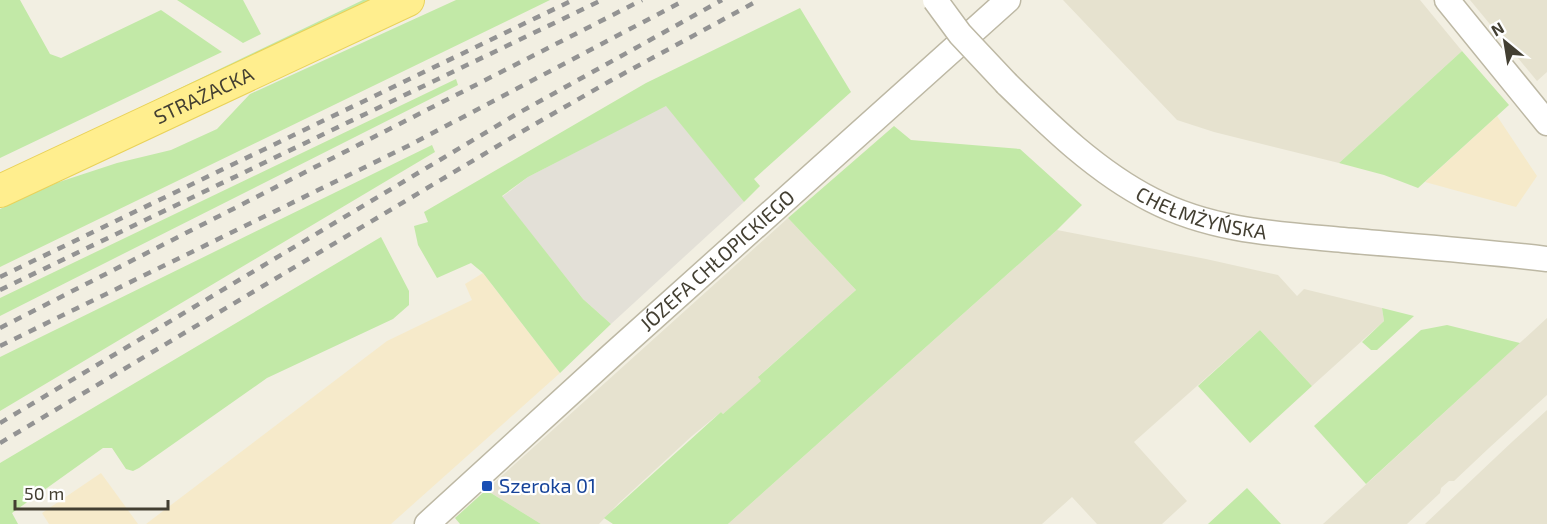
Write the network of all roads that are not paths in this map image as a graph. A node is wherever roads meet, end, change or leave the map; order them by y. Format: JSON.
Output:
{"nodes":[{"id":1,"x":408,"y":0,"type":"edge"},
{"id":2,"x":935,"y":0,"type":"edge"},
{"id":3,"x":1008,"y":0,"type":"edge"},
{"id":4,"x":1447,"y":0,"type":"edge"},
{"id":5,"x":1547,"y":123,"type":"edge"},
{"id":6,"x":0,"y":191,"type":"edge"},
{"id":7,"x":1547,"y":259,"type":"edge"},
{"id":8,"x":427,"y":524,"type":"edge"}],
"edges":[{"from":1,"to":6,"type":"main road","name":"STRAŻACKA"},
{"from":2,"to":7,"type":"street","name":"CHEŁMŻYŃSKA","bridge":true},
{"from":3,"to":8,"type":"street","name":"JÓZEFA CHŁOPICKIEGO"},
{"from":4,"to":5,"type":"street"}]}
